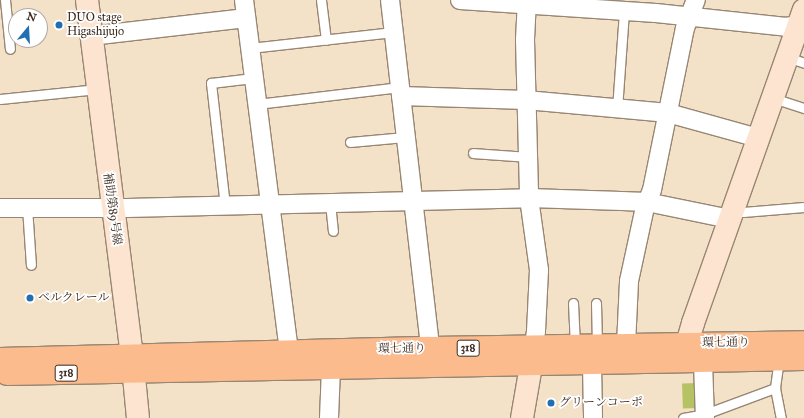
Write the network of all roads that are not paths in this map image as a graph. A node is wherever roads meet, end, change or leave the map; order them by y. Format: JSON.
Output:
{"nodes":[{"id":1,"x":87,"y":0,"type":"edge"},
{"id":2,"x":244,"y":0,"type":"edge"},
{"id":3,"x":321,"y":0,"type":"edge"},
{"id":4,"x":390,"y":0,"type":"edge"},
{"id":5,"x":460,"y":0,"type":"edge"},
{"id":6,"x":696,"y":0,"type":"edge"},
{"id":7,"x":527,"y":3,"type":"edge"},
{"id":8,"x":3,"y":4,"type":"edge"},
{"id":9,"x":624,"y":11,"type":"junction"},
{"id":10,"x":689,"y":16,"type":"junction"},
{"id":11,"x":246,"y":18,"type":"junction"},
{"id":12,"x":802,"y":19,"type":"edge"},
{"id":13,"x":393,"y":32,"type":"junction"},
{"id":14,"x":91,"y":36,"type":"junction"},
{"id":15,"x":326,"y":40,"type":"junction"},
{"id":16,"x":250,"y":48,"type":"junction"},
{"id":17,"x":10,"y":49,"type":"dead end"},
{"id":18,"x":796,"y":60,"type":"edge"},
{"id":19,"x":253,"y":78,"type":"junction"},
{"id":20,"x":97,"y":89,"type":"junction"},
{"id":21,"x":400,"y":92,"type":"junction"},
{"id":22,"x":773,"y":98,"type":"junction"},
{"id":23,"x":0,"y":99,"type":"edge"},
{"id":24,"x":526,"y":100,"type":"junction"},
{"id":25,"x":257,"y":104,"type":"junction"},
{"id":26,"x":804,"y":108,"type":"edge"},
{"id":27,"x":617,"y":109,"type":"junction"},
{"id":28,"x":668,"y":113,"type":"junction"},
{"id":29,"x":405,"y":137,"type":"junction"},
{"id":30,"x":758,"y":138,"type":"junction"},
{"id":31,"x":350,"y":142,"type":"dead end"},
{"id":32,"x":473,"y":153,"type":"dead end"},
{"id":33,"x":528,"y":157,"type":"junction"},
{"id":34,"x":529,"y":198,"type":"junction"},
{"id":35,"x":413,"y":202,"type":"junction"},
{"id":36,"x":647,"y":202,"type":"junction"},
{"id":37,"x":330,"y":203,"type":"junction"},
{"id":38,"x":269,"y":204,"type":"junction"},
{"id":39,"x":225,"y":206,"type":"junction"},
{"id":40,"x":28,"y":207,"type":"junction"},
{"id":41,"x":0,"y":208,"type":"edge"},
{"id":42,"x":112,"y":208,"type":"junction"},
{"id":43,"x":804,"y":208,"type":"edge"},
{"id":44,"x":731,"y":215,"type":"junction"},
{"id":45,"x":333,"y":231,"type":"dead end"},
{"id":46,"x":31,"y":266,"type":"dead end"},
{"id":47,"x":573,"y":303,"type":"dead end"},
{"id":48,"x":596,"y":303,"type":"dead end"},
{"id":49,"x":804,"y":342,"type":"edge"},
{"id":50,"x":687,"y":344,"type":"junction"},
{"id":51,"x":626,"y":345,"type":"junction"},
{"id":52,"x":575,"y":346,"type":"junction"},
{"id":53,"x":430,"y":348,"type":"junction"},
{"id":54,"x":289,"y":351,"type":"junction"},
{"id":55,"x":595,"y":355,"type":"junction"},
{"id":56,"x":532,"y":356,"type":"junction"},
{"id":57,"x":0,"y":359,"type":"edge"},
{"id":58,"x":804,"y":359,"type":"edge"},
{"id":59,"x":779,"y":360,"type":"junction"},
{"id":60,"x":703,"y":362,"type":"junction"},
{"id":61,"x":132,"y":365,"type":"junction"},
{"id":62,"x":332,"y":368,"type":"junction"},
{"id":63,"x":0,"y":374,"type":"edge"},
{"id":64,"x":775,"y":388,"type":"junction"},
{"id":65,"x":705,"y":416,"type":"edge"},
{"id":66,"x":138,"y":418,"type":"edge"},
{"id":67,"x":329,"y":418,"type":"edge"},
{"id":68,"x":522,"y":418,"type":"edge"},
{"id":69,"x":593,"y":418,"type":"edge"},
{"id":70,"x":683,"y":418,"type":"edge"},
{"id":71,"x":781,"y":418,"type":"edge"}],
"edges":[{"from":1,"to":14,"type":"street","name":"補助第89号線"},
{"from":2,"to":11,"type":"street"},
{"from":3,"to":15,"type":"lane"},
{"from":4,"to":13,"type":"street"},
{"from":5,"to":7,"type":"street"},
{"from":6,"to":10,"type":"street"},
{"from":7,"to":9,"type":"street"},
{"from":7,"to":24,"type":"street"},
{"from":8,"to":17,"type":"lane"},
{"from":9,"to":10,"type":"street"},
{"from":9,"to":27,"type":"lane"},
{"from":10,"to":12,"type":"street"},
{"from":10,"to":28,"type":"street"},
{"from":11,"to":14,"type":"street"},
{"from":11,"to":16,"type":"street"},
{"from":12,"to":18,"type":"street"},
{"from":13,"to":15,"type":"lane"},
{"from":13,"to":21,"type":"street"},
{"from":14,"to":20,"type":"street","name":"補助第89号線"},
{"from":15,"to":16,"type":"lane"},
{"from":16,"to":19,"type":"street"},
{"from":18,"to":22,"type":"street"},
{"from":19,"to":25,"type":"street"},
{"from":19,"to":39,"type":"lane"},
{"from":20,"to":23,"type":"lane"},
{"from":20,"to":42,"type":"street","name":"補助第89号線"},
{"from":21,"to":24,"type":"street"},
{"from":21,"to":25,"type":"lane"},
{"from":21,"to":29,"type":"street"},
{"from":22,"to":26,"type":"lane"},
{"from":22,"to":30,"type":"street"},
{"from":24,"to":27,"type":"street"},
{"from":24,"to":33,"type":"street"},
{"from":25,"to":38,"type":"street"},
{"from":27,"to":28,"type":"street"},
{"from":28,"to":30,"type":"street"},
{"from":28,"to":36,"type":"street"},
{"from":29,"to":31,"type":"lane"},
{"from":29,"to":35,"type":"street"},
{"from":30,"to":44,"type":"street"},
{"from":32,"to":33,"type":"lane"},
{"from":33,"to":34,"type":"street"},
{"from":34,"to":35,"type":"street"},
{"from":34,"to":36,"type":"street"},
{"from":34,"to":56,"type":"street"},
{"from":35,"to":37,"type":"street"},
{"from":35,"to":53,"type":"street"},
{"from":36,"to":44,"type":"street"},
{"from":36,"to":51,"type":"street"},
{"from":37,"to":38,"type":"street"},
{"from":37,"to":45,"type":"lane"},
{"from":38,"to":39,"type":"street"},
{"from":38,"to":54,"type":"street"},
{"from":39,"to":42,"type":"street"},
{"from":40,"to":41,"type":"street"},
{"from":40,"to":42,"type":"street"},
{"from":40,"to":46,"type":"lane"},
{"from":42,"to":61,"type":"street","name":"補助第89号線"},
{"from":43,"to":44,"type":"lane"},
{"from":44,"to":50,"type":"street"},
{"from":47,"to":52,"type":"lane"},
{"from":48,"to":55,"type":"lane"},
{"from":49,"to":50,"type":"main road","name":"環七通り","number":"318"},
{"from":50,"to":51,"type":"main road","name":"環七通り","number":"318"},
{"from":51,"to":55,"type":"main road","name":"環七通り","number":"318"},
{"from":52,"to":55,"type":"main road","name":"環七通り","number":"318"},
{"from":52,"to":56,"type":"main road","name":"環七通り","number":"318"},
{"from":53,"to":54,"type":"main road","name":"環七通り","number":"318"},
{"from":53,"to":56,"type":"main road","name":"環七通り","number":"318"},
{"from":54,"to":61,"type":"main road","name":"環七通り","number":"318"},
{"from":55,"to":56,"type":"main road","name":"環七通り","number":"318"},
{"from":55,"to":60,"type":"main road","name":"環七通り","number":"318"},
{"from":55,"to":69,"type":"street"},
{"from":56,"to":62,"type":"main road","name":"環七通り","number":"318"},
{"from":56,"to":68,"type":"street"},
{"from":57,"to":61,"type":"main road","name":"環七通り","number":"318"},
{"from":58,"to":59,"type":"main road","name":"環七通り","number":"318"},
{"from":59,"to":60,"type":"main road","name":"環七通り","number":"318"},
{"from":59,"to":64,"type":"lane"},
{"from":60,"to":65,"type":"street"},
{"from":61,"to":62,"type":"main road","name":"環七通り","number":"318"},
{"from":61,"to":63,"type":"main road","name":"環七通り","number":"318"},
{"from":61,"to":66,"type":"street","name":"補助第89号線"},
{"from":62,"to":67,"type":"street"},
{"from":64,"to":65,"type":"lane"},
{"from":64,"to":71,"type":"lane"},
{"from":65,"to":70,"type":"lane"}]}
